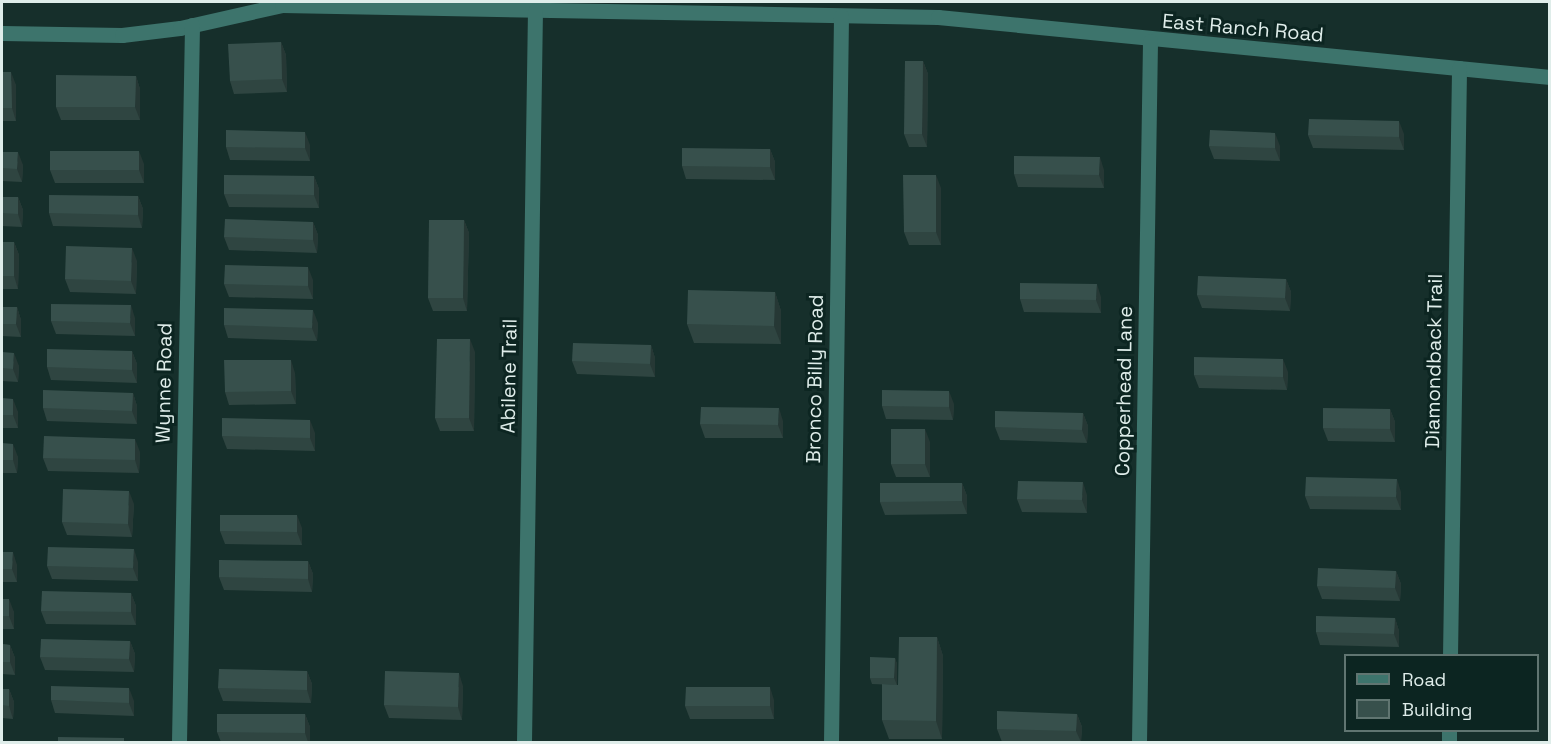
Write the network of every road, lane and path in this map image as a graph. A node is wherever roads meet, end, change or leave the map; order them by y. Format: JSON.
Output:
{"nodes":[{"id":1,"x":536,"y":11,"type":"junction"},
{"id":2,"x":841,"y":16,"type":"junction"},
{"id":3,"x":192,"y":25,"type":"junction"},
{"id":4,"x":2,"y":33,"type":"edge"},
{"id":5,"x":1150,"y":40,"type":"junction"},
{"id":6,"x":1459,"y":68,"type":"junction"},
{"id":7,"x":1550,"y":77,"type":"edge"},
{"id":8,"x":1450,"y":654,"type":"edge"},
{"id":9,"x":179,"y":742,"type":"edge"},
{"id":10,"x":524,"y":742,"type":"edge"},
{"id":11,"x":831,"y":742,"type":"edge"},
{"id":12,"x":1139,"y":742,"type":"edge"}],
"edges":[{"from":1,"to":2,"type":"street","name":"East Ranch Road"},
{"from":1,"to":3,"type":"street","name":"East Ranch Road"},
{"from":1,"to":10,"type":"street","name":"Abilene Trail"},
{"from":2,"to":5,"type":"street","name":"East Ranch Road"},
{"from":2,"to":11,"type":"street","name":"Bronco Billy Road"},
{"from":3,"to":4,"type":"street","name":"East Ranch Road"},
{"from":3,"to":9,"type":"street","name":"Wynne Road"},
{"from":5,"to":6,"type":"street","name":"East Ranch Road"},
{"from":5,"to":12,"type":"street","name":"Copperhead Lane"},
{"from":6,"to":7,"type":"street","name":"East Ranch Road"},
{"from":6,"to":8,"type":"street","name":"Diamondback Trail"}]}
